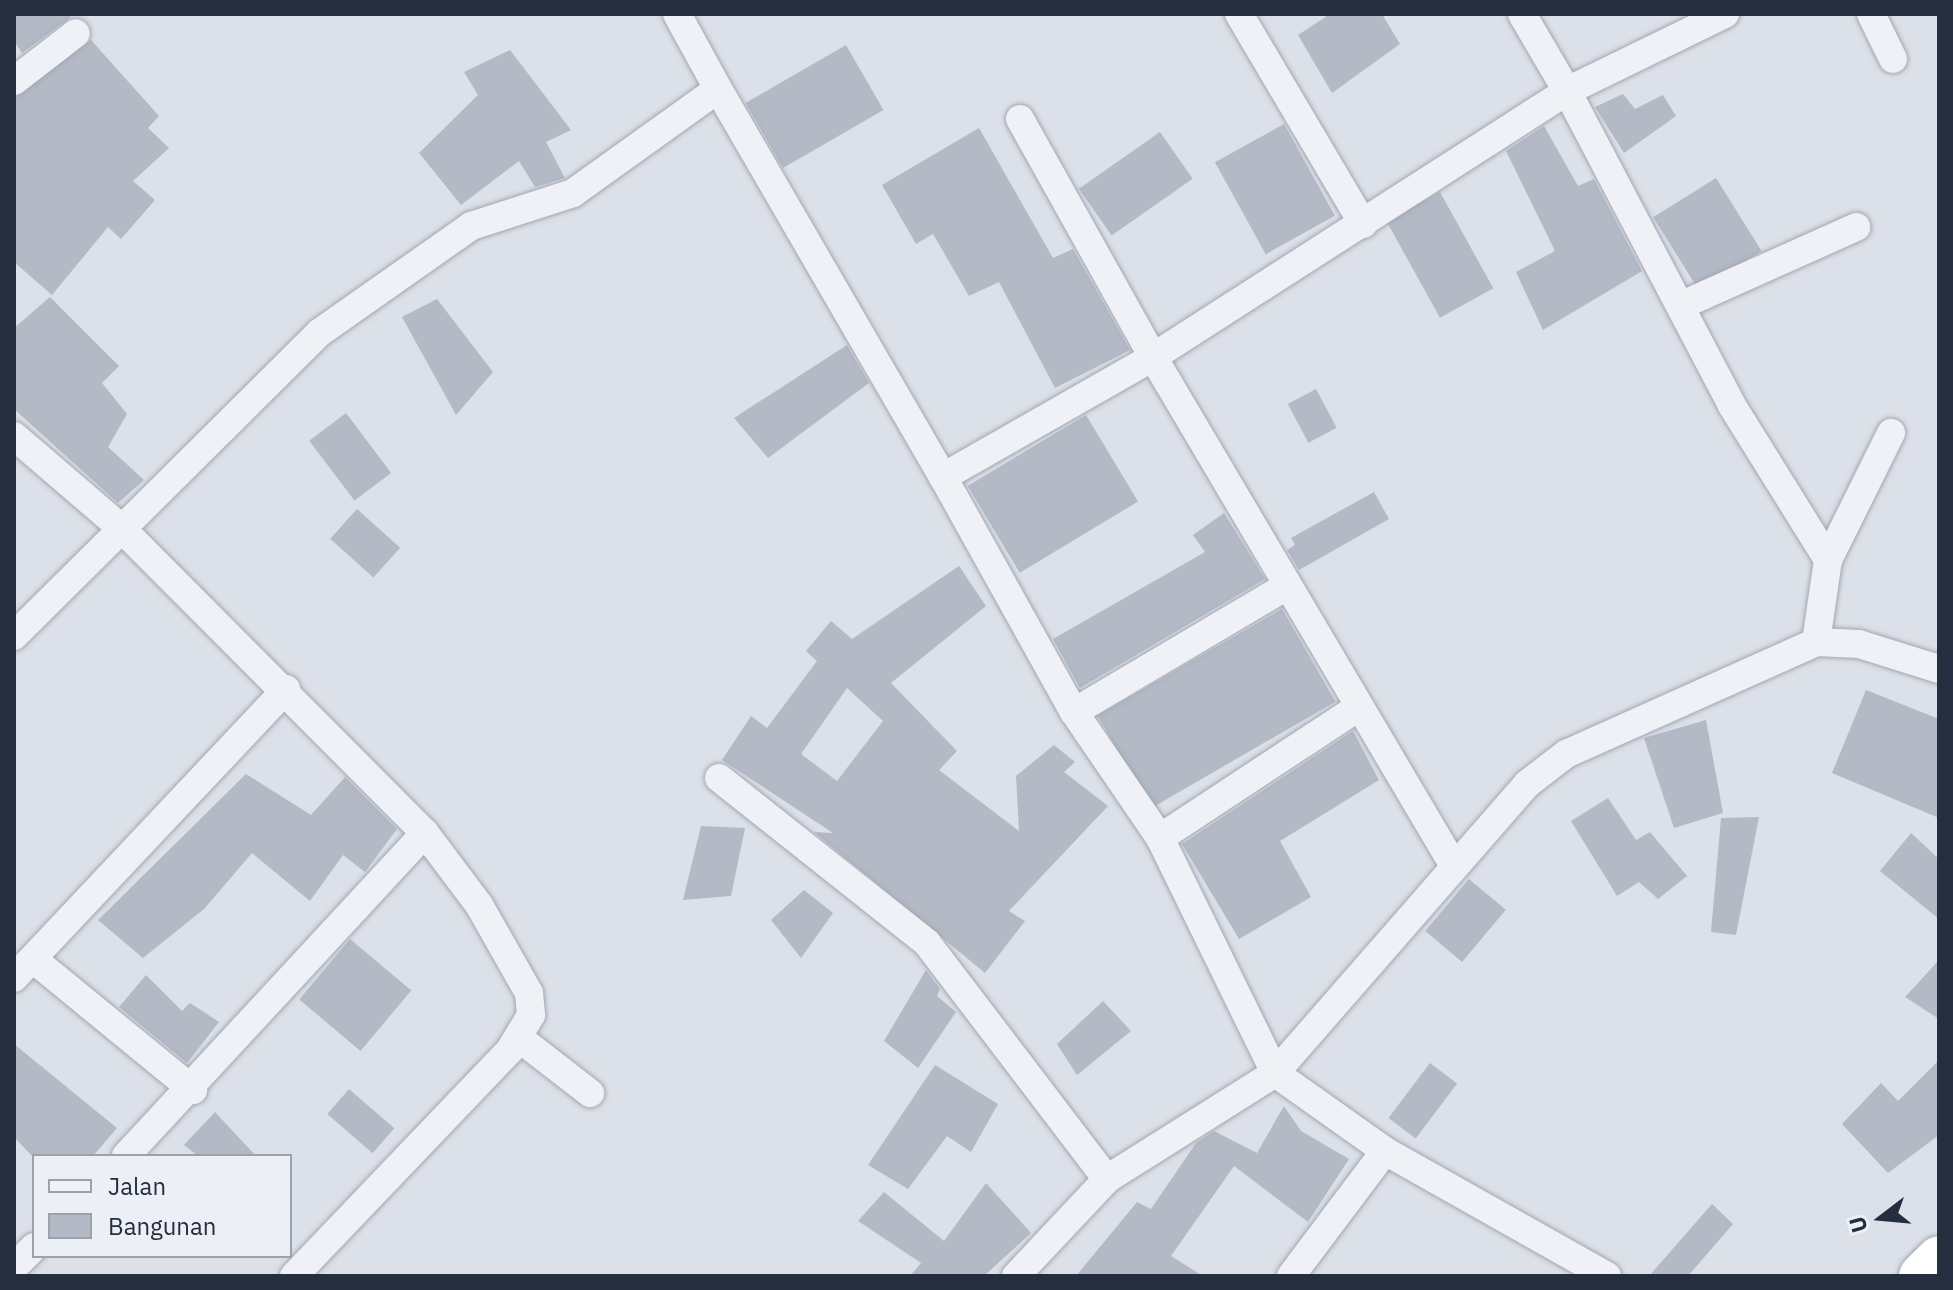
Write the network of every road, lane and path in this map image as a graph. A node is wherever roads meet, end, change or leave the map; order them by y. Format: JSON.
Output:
{"nodes":[{"id":1,"x":677,"y":14,"type":"edge"},
{"id":2,"x":1239,"y":14,"type":"edge"},
{"id":3,"x":1522,"y":14,"type":"edge"},
{"id":4,"x":1725,"y":14,"type":"edge"},
{"id":5,"x":1871,"y":14,"type":"edge"},
{"id":6,"x":76,"y":33,"type":"dead end"},
{"id":7,"x":1893,"y":59,"type":"dead end"},
{"id":8,"x":18,"y":71,"type":"edge"},
{"id":9,"x":718,"y":89,"type":"junction"},
{"id":10,"x":1567,"y":91,"type":"junction"},
{"id":11,"x":1020,"y":119,"type":"dead end"},
{"id":12,"x":1363,"y":224,"type":"junction"},
{"id":13,"x":1856,"y":227,"type":"dead end"},
{"id":14,"x":1682,"y":305,"type":"junction"},
{"id":15,"x":1153,"y":357,"type":"junction"},
{"id":16,"x":1891,"y":433,"type":"dead end"},
{"id":17,"x":14,"y":436,"type":"edge"},
{"id":18,"x":943,"y":477,"type":"junction"},
{"id":19,"x":118,"y":525,"type":"junction"},
{"id":20,"x":1828,"y":560,"type":"junction"},
{"id":21,"x":1285,"y":587,"type":"junction"},
{"id":22,"x":14,"y":636,"type":"edge"},
{"id":23,"x":1816,"y":642,"type":"junction"},
{"id":24,"x":1939,"y":669,"type":"edge"},
{"id":25,"x":286,"y":689,"type":"junction"},
{"id":26,"x":1357,"y":708,"type":"junction"},
{"id":27,"x":1074,"y":712,"type":"junction"},
{"id":28,"x":719,"y":778,"type":"dead end"},
{"id":29,"x":425,"y":833,"type":"junction"},
{"id":30,"x":1160,"y":838,"type":"junction"},
{"id":31,"x":1454,"y":866,"type":"junction"},
{"id":32,"x":24,"y":969,"type":"edge"},
{"id":33,"x":519,"y":1038,"type":"junction"},
{"id":34,"x":1275,"y":1073,"type":"junction"},
{"id":35,"x":193,"y":1090,"type":"junction"},
{"id":36,"x":590,"y":1093,"type":"dead end"},
{"id":37,"x":1385,"y":1151,"type":"junction"},
{"id":38,"x":128,"y":1154,"type":"edge"},
{"id":39,"x":1107,"y":1179,"type":"junction"},
{"id":40,"x":32,"y":1249,"type":"edge"},
{"id":41,"x":1939,"y":1258,"type":"edge"},
{"id":42,"x":14,"y":1267,"type":"edge"},
{"id":43,"x":294,"y":1276,"type":"edge"},
{"id":44,"x":1016,"y":1276,"type":"edge"},
{"id":45,"x":1291,"y":1276,"type":"edge"},
{"id":46,"x":1607,"y":1276,"type":"edge"},
{"id":47,"x":1921,"y":1276,"type":"edge"}],
"edges":[{"from":1,"to":9,"type":"street"},
{"from":2,"to":12,"type":"street"},
{"from":3,"to":10,"type":"street"},
{"from":4,"to":10,"type":"street"},
{"from":5,"to":7,"type":"street"},
{"from":6,"to":8,"type":"street"},
{"from":9,"to":18,"type":"street"},
{"from":9,"to":19,"type":"street"},
{"from":10,"to":12,"type":"street"},
{"from":10,"to":14,"type":"street"},
{"from":11,"to":15,"type":"street"},
{"from":12,"to":15,"type":"street"},
{"from":13,"to":14,"type":"street"},
{"from":14,"to":20,"type":"street"},
{"from":15,"to":18,"type":"street"},
{"from":15,"to":21,"type":"street"},
{"from":16,"to":20,"type":"street"},
{"from":17,"to":19,"type":"street"},
{"from":18,"to":27,"type":"street"},
{"from":19,"to":22,"type":"street"},
{"from":19,"to":25,"type":"street"},
{"from":20,"to":23,"type":"street"},
{"from":21,"to":26,"type":"street"},
{"from":21,"to":27,"type":"street"},
{"from":23,"to":24,"type":"street"},
{"from":23,"to":31,"type":"street"},
{"from":25,"to":29,"type":"street"},
{"from":25,"to":32,"type":"street"},
{"from":26,"to":30,"type":"street"},
{"from":26,"to":31,"type":"street"},
{"from":27,"to":30,"type":"street"},
{"from":28,"to":39,"type":"street"},
{"from":29,"to":33,"type":"street"},
{"from":29,"to":35,"type":"street"},
{"from":30,"to":34,"type":"street"},
{"from":31,"to":34,"type":"street"},
{"from":32,"to":35,"type":"street"},
{"from":33,"to":36,"type":"street"},
{"from":33,"to":43,"type":"street"},
{"from":34,"to":37,"type":"street"},
{"from":34,"to":39,"type":"street"},
{"from":35,"to":38,"type":"street"},
{"from":37,"to":45,"type":"street"},
{"from":37,"to":46,"type":"street"},
{"from":39,"to":44,"type":"street"},
{"from":40,"to":42,"type":"street"},
{"from":41,"to":47,"type":"highway"}]}
